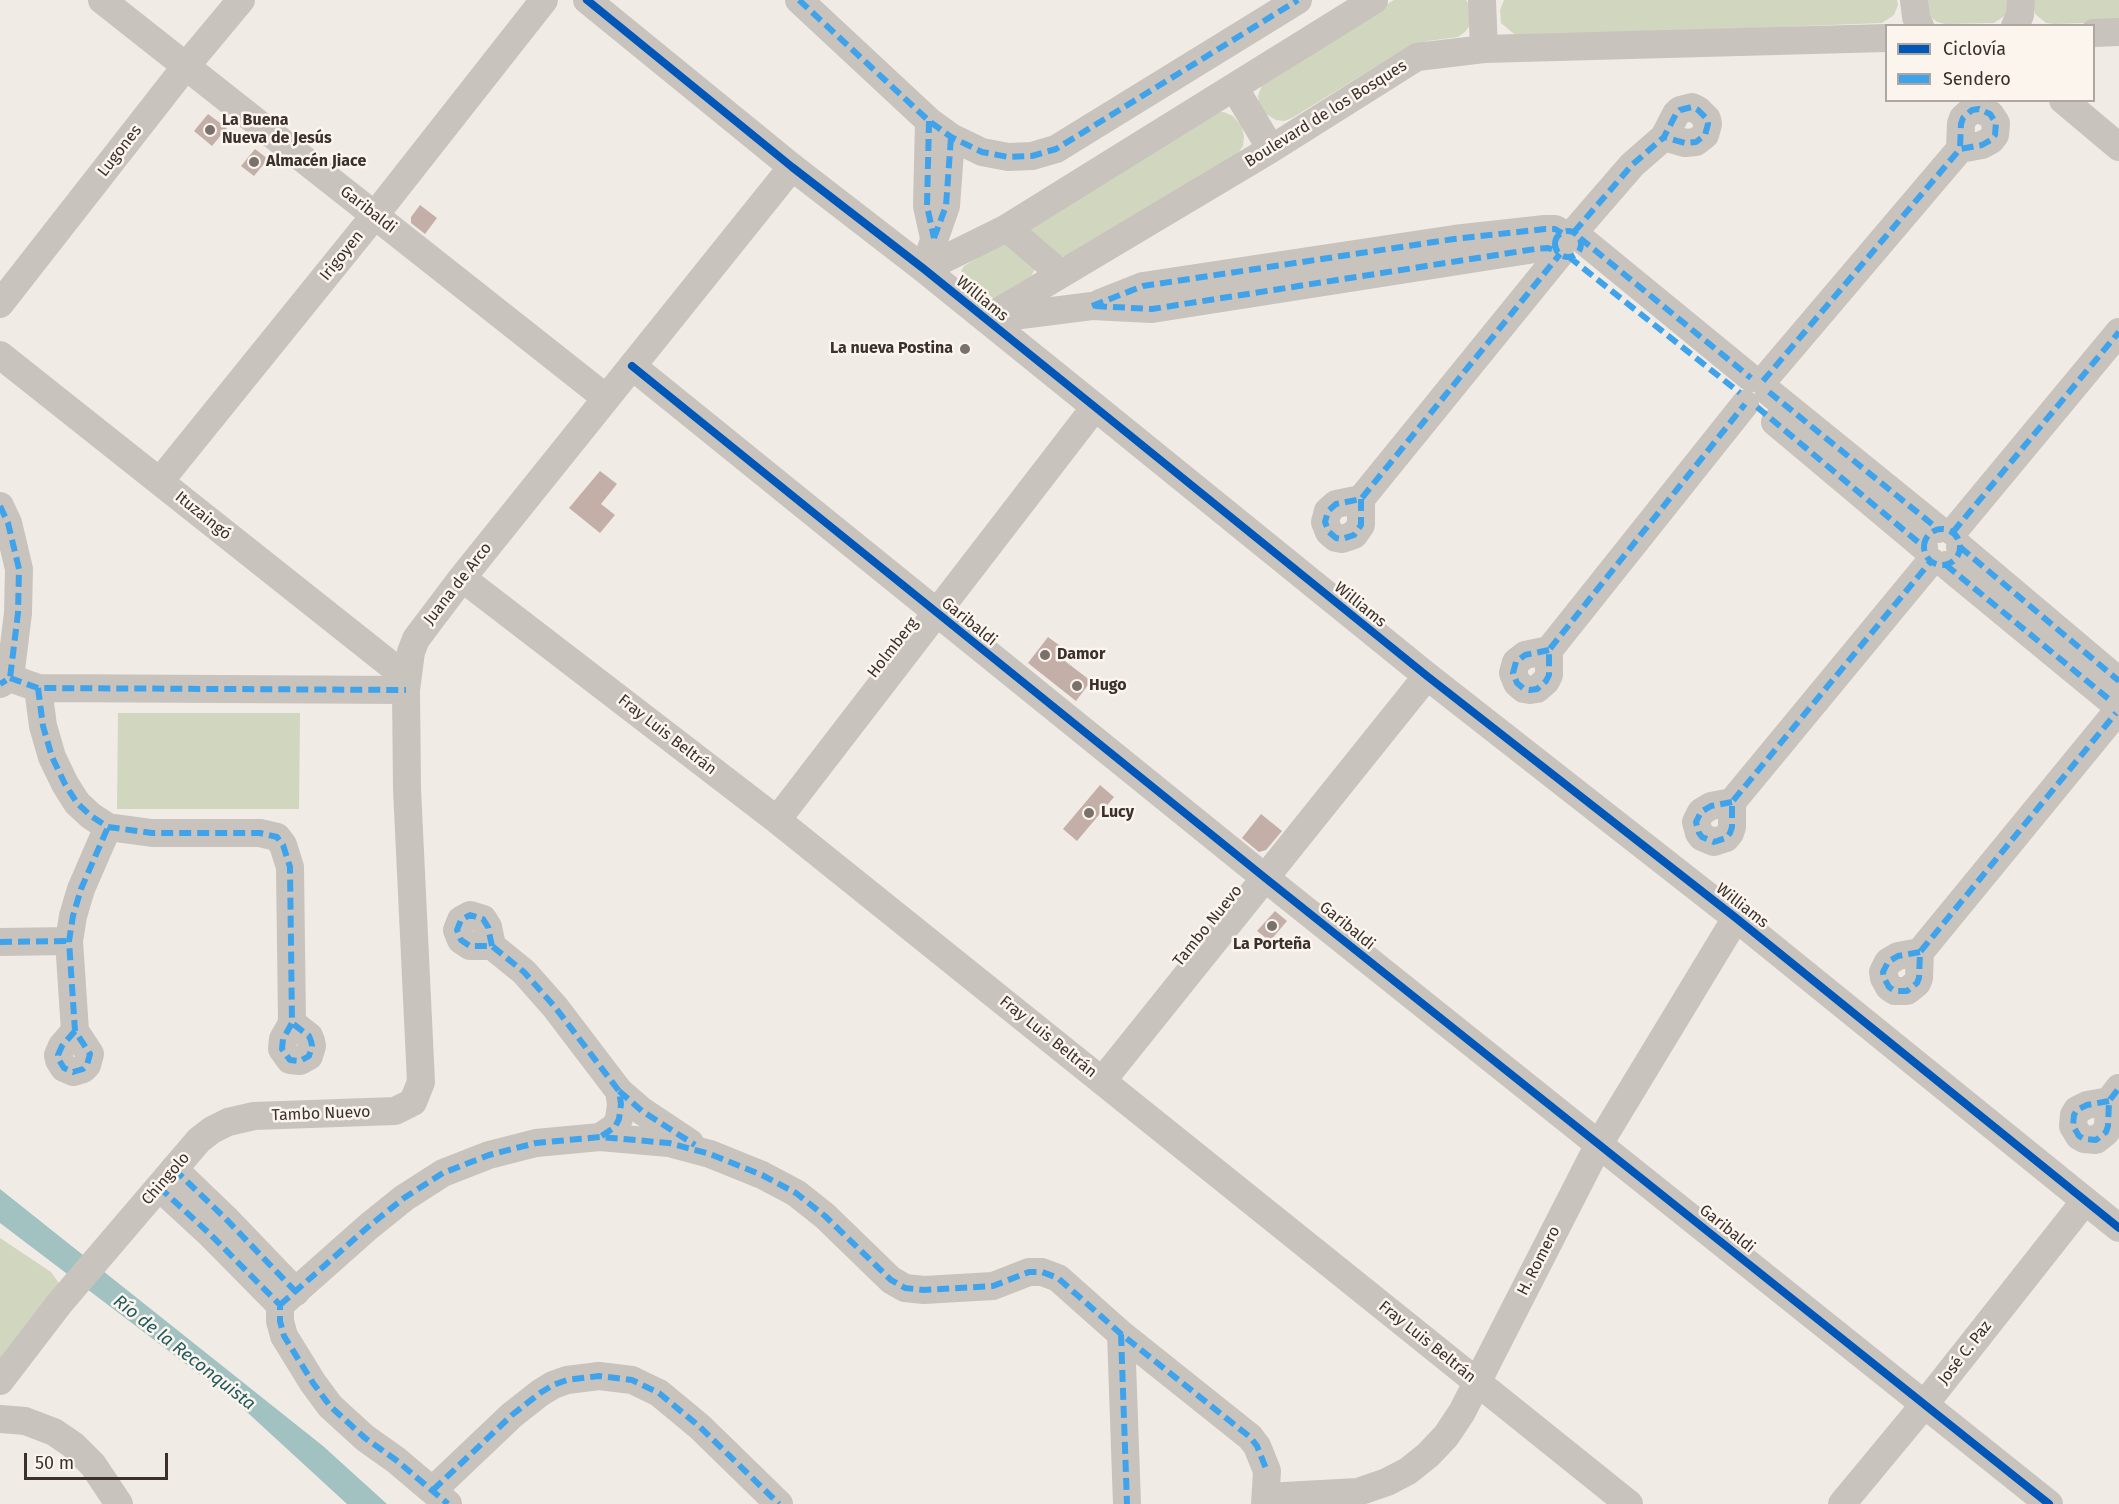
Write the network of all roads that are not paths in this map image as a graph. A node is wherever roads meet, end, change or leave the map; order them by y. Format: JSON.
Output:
{"nodes":[{"id":1,"x":102,"y":0,"type":"edge"},
{"id":2,"x":241,"y":0,"type":"edge"},
{"id":3,"x":544,"y":0,"type":"edge"},
{"id":4,"x":587,"y":0,"type":"edge"},
{"id":5,"x":799,"y":0,"type":"edge"},
{"id":6,"x":1298,"y":0,"type":"edge"},
{"id":7,"x":1374,"y":0,"type":"edge"},
{"id":8,"x":1482,"y":0,"type":"edge"},
{"id":9,"x":1914,"y":0,"type":"edge"},
{"id":10,"x":2021,"y":0,"type":"edge"},
{"id":11,"x":1919,"y":24,"type":"edge"},
{"id":12,"x":2016,"y":24,"type":"edge"},
{"id":13,"x":2119,"y":32,"type":"edge"},
{"id":14,"x":2095,"y":33,"type":"edge"},
{"id":15,"x":1885,"y":38,"type":"edge"},
{"id":16,"x":1484,"y":49,"type":"junction"},
{"id":17,"x":186,"y":66,"type":"junction"},
{"id":18,"x":1234,"y":87,"type":"junction"},
{"id":19,"x":2065,"y":102,"type":"edge"},
{"id":20,"x":940,"y":129,"type":"junction"},
{"id":21,"x":1664,"y":137,"type":"dead end"},
{"id":22,"x":2119,"y":147,"type":"edge"},
{"id":23,"x":1271,"y":149,"type":"junction"},
{"id":24,"x":1960,"y":149,"type":"dead end"},
{"id":25,"x":792,"y":168,"type":"junction"},
{"id":26,"x":375,"y":215,"type":"junction"},
{"id":27,"x":1007,"y":228,"type":"junction"},
{"id":28,"x":1567,"y":244,"type":"junction"},
{"id":29,"x":924,"y":269,"type":"junction"},
{"id":30,"x":1061,"y":274,"type":"junction"},
{"id":31,"x":0,"y":303,"type":"edge"},
{"id":32,"x":986,"y":319,"type":"junction"},
{"id":33,"x":2119,"y":332,"type":"edge"},
{"id":34,"x":0,"y":355,"type":"edge"},
{"id":35,"x":632,"y":366,"type":"junction"},
{"id":36,"x":1754,"y":392,"type":"junction"},
{"id":37,"x":606,"y":398,"type":"junction"},
{"id":38,"x":1095,"y":407,"type":"junction"},
{"id":39,"x":160,"y":481,"type":"junction"},
{"id":40,"x":1361,"y":499,"type":"dead end"},
{"id":41,"x":0,"y":506,"type":"edge"},
{"id":42,"x":1942,"y":547,"type":"junction"},
{"id":43,"x":462,"y":578,"type":"junction"},
{"id":44,"x":936,"y":613,"type":"junction"},
{"id":45,"x":1549,"y":650,"type":"dead end"},
{"id":46,"x":1426,"y":676,"type":"junction"},
{"id":47,"x":5,"y":681,"type":"edge"},
{"id":48,"x":406,"y":684,"type":"junction"},
{"id":49,"x":38,"y":688,"type":"junction"},
{"id":50,"x":2117,"y":699,"type":"edge"},
{"id":51,"x":1732,"y":802,"type":"dead end"},
{"id":52,"x":777,"y":820,"type":"junction"},
{"id":53,"x":108,"y":827,"type":"junction"},
{"id":54,"x":1264,"y":877,"type":"junction"},
{"id":55,"x":1736,"y":918,"type":"junction"},
{"id":56,"x":69,"y":941,"type":"junction"},
{"id":57,"x":0,"y":942,"type":"edge"},
{"id":58,"x":492,"y":946,"type":"dead end"},
{"id":59,"x":1920,"y":952,"type":"dead end"},
{"id":60,"x":292,"y":1023,"type":"dead end"},
{"id":61,"x":75,"y":1031,"type":"dead end"},
{"id":62,"x":1102,"y":1081,"type":"junction"},
{"id":63,"x":619,"y":1091,"type":"junction"},
{"id":64,"x":413,"y":1102,"type":"joint"},
{"id":65,"x":228,"y":1122,"type":"joint"},
{"id":66,"x":600,"y":1137,"type":"junction"},
{"id":67,"x":1599,"y":1144,"type":"junction"},
{"id":68,"x":710,"y":1154,"type":"junction"},
{"id":69,"x":167,"y":1178,"type":"junction"},
{"id":70,"x":2085,"y":1201,"type":"junction"},
{"id":71,"x":2119,"y":1228,"type":"edge"},
{"id":72,"x":288,"y":1299,"type":"junction"},
{"id":73,"x":1120,"y":1334,"type":"junction"},
{"id":74,"x":0,"y":1381,"type":"edge"},
{"id":75,"x":1477,"y":1382,"type":"junction"},
{"id":76,"x":1924,"y":1405,"type":"junction"},
{"id":77,"x":0,"y":1419,"type":"edge"},
{"id":78,"x":1266,"y":1491,"type":"edge"},
{"id":79,"x":441,"y":1497,"type":"edge"},
{"id":80,"x":119,"y":1504,"type":"edge"},
{"id":81,"x":779,"y":1504,"type":"edge"},
{"id":82,"x":1127,"y":1504,"type":"edge"},
{"id":83,"x":1629,"y":1504,"type":"edge"},
{"id":84,"x":1842,"y":1504,"type":"edge"},
{"id":85,"x":2049,"y":1504,"type":"edge"}],
"edges":[{"from":1,"to":17,"type":"street","name":"Garibaldi"},
{"from":2,"to":17,"type":"street","name":"Lugones"},
{"from":3,"to":26,"type":"street","name":"Irigoyen"},
{"from":4,"to":25,"type":"street","name":"Williams"},
{"from":5,"to":20,"type":"street"},
{"from":6,"to":20,"type":"street"},
{"from":7,"to":18,"type":"street"},
{"from":8,"to":16,"type":"street"},
{"from":9,"to":11,"type":"street"},
{"from":10,"to":12,"type":"street"},
{"from":13,"to":14,"type":"street"},
{"from":15,"to":16,"type":"street","name":"Boulevard de los Bosques"},
{"from":16,"to":23,"type":"street","name":"Boulevard de los Bosques"},
{"from":17,"to":26,"type":"street","name":"Garibaldi"},
{"from":17,"to":31,"type":"street","name":"Lugones"},
{"from":18,"to":23,"type":"street"},
{"from":18,"to":27,"type":"street"},
{"from":19,"to":22,"type":"street"},
{"from":20,"to":29,"type":"street"},
{"from":21,"to":28,"type":"street"},
{"from":23,"to":30,"type":"street","name":"Boulevard de los Bosques"},
{"from":24,"to":36,"type":"street"},
{"from":25,"to":29,"type":"street","name":"Williams"},
{"from":25,"to":35,"type":"street","name":"Juana de Arco"},
{"from":26,"to":37,"type":"street","name":"Garibaldi"},
{"from":26,"to":39,"type":"street","name":"Irigoyen"},
{"from":27,"to":29,"type":"street"},
{"from":27,"to":30,"type":"street"},
{"from":28,"to":32,"type":"street"},
{"from":28,"to":36,"type":"street"},
{"from":28,"to":40,"type":"street"},
{"from":29,"to":32,"type":"street","name":"Williams"},
{"from":30,"to":32,"type":"street","name":"Boulevard de los Bosques"},
{"from":32,"to":38,"type":"street","name":"Williams"},
{"from":33,"to":42,"type":"street"},
{"from":34,"to":39,"type":"street","name":"Ituzaingó"},
{"from":35,"to":37,"type":"street","name":"Juana de Arco"},
{"from":35,"to":44,"type":"street","name":"Garibaldi"},
{"from":36,"to":42,"type":"street"},
{"from":36,"to":45,"type":"street"},
{"from":37,"to":43,"type":"street","name":"Juana de Arco"},
{"from":38,"to":44,"type":"street","name":"Holmberg"},
{"from":38,"to":46,"type":"street","name":"Williams"},
{"from":39,"to":48,"type":"street","name":"Ituzaingó"},
{"from":41,"to":47,"type":"street"},
{"from":42,"to":50,"type":"street"},
{"from":42,"to":51,"type":"street"},
{"from":43,"to":48,"type":"street","name":"Juana de Arco"},
{"from":43,"to":52,"type":"street","name":"Fray Luis Beltrán"},
{"from":44,"to":52,"type":"street","name":"Holmberg"},
{"from":44,"to":54,"type":"street","name":"Garibaldi"},
{"from":46,"to":54,"type":"street","name":"Tambo Nuevo"},
{"from":46,"to":55,"type":"street","name":"Williams"},
{"from":47,"to":49,"type":"street"},
{"from":48,"to":49,"type":"street"},
{"from":48,"to":64,"type":"street","name":"Juana de Arco"},
{"from":49,"to":53,"type":"street"},
{"from":50,"to":59,"type":"street"},
{"from":52,"to":62,"type":"street","name":"Fray Luis Beltrán"},
{"from":53,"to":56,"type":"street"},
{"from":53,"to":60,"type":"street"},
{"from":54,"to":62,"type":"street","name":"Tambo Nuevo"},
{"from":54,"to":67,"type":"street","name":"Garibaldi"},
{"from":55,"to":67,"type":"street","name":"H. Romero"},
{"from":55,"to":70,"type":"street","name":"Williams"},
{"from":56,"to":57,"type":"street"},
{"from":56,"to":61,"type":"street"},
{"from":58,"to":63,"type":"street"},
{"from":62,"to":75,"type":"street","name":"Fray Luis Beltrán"},
{"from":63,"to":66,"type":"street"},
{"from":63,"to":68,"type":"street"},
{"from":64,"to":65,"type":"street","name":"Tambo Nuevo"},
{"from":65,"to":69,"type":"street","name":"Chingolo"},
{"from":66,"to":68,"type":"street"},
{"from":66,"to":72,"type":"street"},
{"from":67,"to":75,"type":"street","name":"H. Romero"},
{"from":67,"to":76,"type":"street","name":"Garibaldi"},
{"from":68,"to":73,"type":"street"},
{"from":69,"to":72,"type":"street"},
{"from":69,"to":74,"type":"street","name":"Chingolo"},
{"from":70,"to":71,"type":"street","name":"Williams"},
{"from":70,"to":76,"type":"street","name":"José C. Paz"},
{"from":72,"to":79,"type":"street"},
{"from":73,"to":78,"type":"street"},
{"from":73,"to":82,"type":"street"},
{"from":75,"to":78,"type":"street","name":"H. Romero"},
{"from":75,"to":83,"type":"street","name":"Fray Luis Beltrán"},
{"from":76,"to":84,"type":"street","name":"José C. Paz"},
{"from":76,"to":85,"type":"street","name":"Garibaldi"},
{"from":77,"to":80,"type":"street"},
{"from":79,"to":81,"type":"street"}]}
